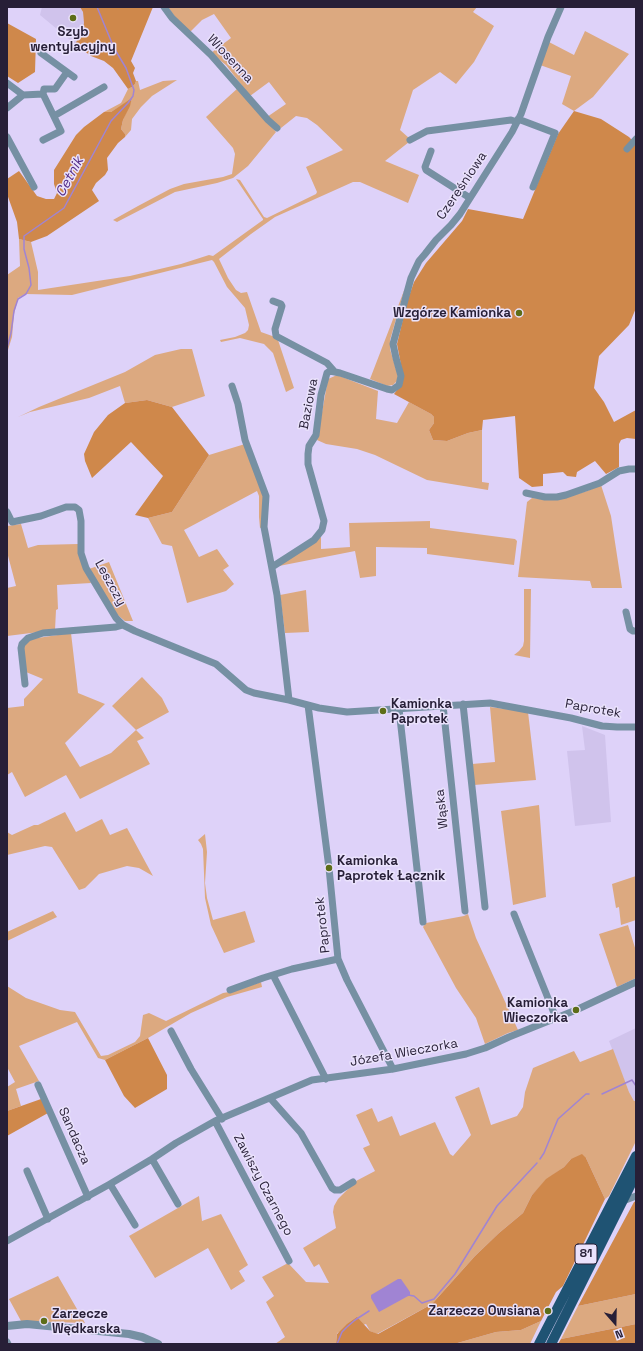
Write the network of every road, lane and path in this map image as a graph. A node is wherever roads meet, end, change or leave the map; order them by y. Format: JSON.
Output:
{"nodes":[{"id":1,"x":164,"y":7,"type":"edge"},
{"id":2,"x":561,"y":7,"type":"edge"},
{"id":3,"x":40,"y":53,"type":"dead end"},
{"id":4,"x":67,"y":72,"type":"junction"},
{"id":5,"x":74,"y":77,"type":"dead end"},
{"id":6,"x":7,"y":83,"type":"edge"},
{"id":7,"x":104,"y":87,"type":"dead end"},
{"id":8,"x":43,"y":94,"type":"junction"},
{"id":9,"x":23,"y":95,"type":"junction"},
{"id":10,"x":7,"y":108,"type":"edge"},
{"id":11,"x":54,"y":116,"type":"junction"},
{"id":12,"x":517,"y":120,"type":"junction"},
{"id":13,"x":277,"y":128,"type":"dead end"},
{"id":14,"x":7,"y":137,"type":"edge"},
{"id":15,"x":636,"y":139,"type":"edge"},
{"id":16,"x":43,"y":140,"type":"dead end"},
{"id":17,"x":410,"y":140,"type":"dead end"},
{"id":18,"x":627,"y":148,"type":"dead end"},
{"id":19,"x":431,"y":151,"type":"dead end"},
{"id":20,"x":34,"y":187,"type":"dead end"},
{"id":21,"x":533,"y":187,"type":"dead end"},
{"id":22,"x":470,"y":198,"type":"junction"},
{"id":23,"x":273,"y":301,"type":"dead end"},
{"id":24,"x":334,"y":371,"type":"junction"},
{"id":25,"x":402,"y":376,"type":"joint"},
{"id":26,"x":232,"y":386,"type":"dead end"},
{"id":27,"x":636,"y":469,"type":"edge"},
{"id":28,"x":526,"y":493,"type":"dead end"},
{"id":29,"x":7,"y":512,"type":"edge"},
{"id":30,"x":10,"y":522,"type":"edge"},
{"id":31,"x":272,"y":567,"type":"junction"},
{"id":32,"x":626,"y":612,"type":"dead end"},
{"id":33,"x":123,"y":625,"type":"junction"},
{"id":34,"x":636,"y":632,"type":"edge"},
{"id":35,"x":25,"y":684,"type":"dead end"},
{"id":36,"x":254,"y":693,"type":"joint"},
{"id":37,"x":289,"y":700,"type":"junction"},
{"id":38,"x":462,"y":704,"type":"junction"},
{"id":39,"x":308,"y":705,"type":"junction"},
{"id":40,"x":443,"y":705,"type":"junction"},
{"id":41,"x":399,"y":709,"type":"junction"},
{"id":42,"x":636,"y":727,"type":"edge"},
{"id":43,"x":485,"y":907,"type":"dead end"},
{"id":44,"x":465,"y":911,"type":"dead end"},
{"id":45,"x":514,"y":914,"type":"dead end"},
{"id":46,"x":423,"y":922,"type":"dead end"},
{"id":47,"x":338,"y":959,"type":"junction"},
{"id":48,"x":273,"y":975,"type":"junction"},
{"id":49,"x":636,"y":982,"type":"edge"},
{"id":50,"x":230,"y":990,"type":"dead end"},
{"id":51,"x":556,"y":1018,"type":"junction"},
{"id":52,"x":171,"y":1031,"type":"dead end"},
{"id":53,"x":393,"y":1069,"type":"junction"},
{"id":54,"x":326,"y":1079,"type":"junction"},
{"id":55,"x":38,"y":1085,"type":"dead end"},
{"id":56,"x":270,"y":1098,"type":"junction"},
{"id":57,"x":218,"y":1120,"type":"junction"},
{"id":58,"x":636,"y":1156,"type":"edge"},
{"id":59,"x":152,"y":1159,"type":"junction"},
{"id":60,"x":27,"y":1171,"type":"dead end"},
{"id":61,"x":636,"y":1174,"type":"edge"},
{"id":62,"x":353,"y":1182,"type":"dead end"},
{"id":63,"x":110,"y":1184,"type":"junction"},
{"id":64,"x":636,"y":1196,"type":"edge"},
{"id":65,"x":88,"y":1197,"type":"junction"},
{"id":66,"x":623,"y":1201,"type":"junction"},
{"id":67,"x":178,"y":1204,"type":"dead end"},
{"id":68,"x":612,"y":1212,"type":"junction"},
{"id":69,"x":48,"y":1219,"type":"junction"},
{"id":70,"x":134,"y":1225,"type":"dead end"},
{"id":71,"x":7,"y":1241,"type":"edge"},
{"id":72,"x":289,"y":1261,"type":"dead end"},
{"id":73,"x":7,"y":1326,"type":"edge"},
{"id":74,"x":158,"y":1344,"type":"edge"},
{"id":75,"x":540,"y":1344,"type":"edge"},
{"id":76,"x":551,"y":1344,"type":"edge"}],
"edges":[{"from":1,"to":13,"type":"street","name":"Wiosenna"},
{"from":2,"to":12,"type":"street","name":"Czereśniowa"},
{"from":3,"to":4,"type":"street"},
{"from":4,"to":5,"type":"street"},
{"from":4,"to":8,"type":"street"},
{"from":6,"to":9,"type":"street"},
{"from":7,"to":11,"type":"street"},
{"from":8,"to":9,"type":"street"},
{"from":8,"to":11,"type":"street"},
{"from":9,"to":10,"type":"street"},
{"from":11,"to":16,"type":"street"},
{"from":12,"to":17,"type":"street"},
{"from":12,"to":21,"type":"street"},
{"from":12,"to":22,"type":"street","name":"Czereśniowa"},
{"from":14,"to":20,"type":"street"},
{"from":15,"to":18,"type":"street"},
{"from":19,"to":22,"type":"street"},
{"from":22,"to":25,"type":"street","name":"Czereśniowa"},
{"from":23,"to":24,"type":"street"},
{"from":24,"to":25,"type":"street","name":"Baziowa"},
{"from":24,"to":31,"type":"street","name":"Baziowa"},
{"from":26,"to":31,"type":"street"},
{"from":27,"to":28,"type":"street"},
{"from":29,"to":30,"type":"street","name":"Leszczy"},
{"from":30,"to":33,"type":"street","name":"Leszczy"},
{"from":31,"to":37,"type":"street"},
{"from":32,"to":34,"type":"street"},
{"from":33,"to":35,"type":"street","name":"Leszczy"},
{"from":33,"to":36,"type":"street","name":"Leszczy"},
{"from":36,"to":37,"type":"street","name":"Paprotek"},
{"from":37,"to":39,"type":"street","name":"Paprotek"},
{"from":38,"to":40,"type":"street","name":"Paprotek"},
{"from":38,"to":42,"type":"street","name":"Paprotek"},
{"from":38,"to":43,"type":"street"},
{"from":39,"to":41,"type":"street","name":"Paprotek"},
{"from":39,"to":47,"type":"street","name":"Paprotek"},
{"from":40,"to":41,"type":"street","name":"Paprotek"},
{"from":40,"to":44,"type":"street","name":"Wąska"},
{"from":41,"to":46,"type":"street"},
{"from":45,"to":51,"type":"street"},
{"from":47,"to":48,"type":"street","name":"Paprotek"},
{"from":47,"to":53,"type":"street"},
{"from":48,"to":50,"type":"street","name":"Paprotek"},
{"from":48,"to":54,"type":"street"},
{"from":49,"to":51,"type":"street","name":"Józefa Wieczorka"},
{"from":51,"to":53,"type":"street","name":"Józefa Wieczorka"},
{"from":52,"to":57,"type":"street","name":"Zawiszy Czarnego"},
{"from":53,"to":54,"type":"street","name":"Józefa Wieczorka"},
{"from":54,"to":56,"type":"street","name":"Józefa Wieczorka"},
{"from":55,"to":65,"type":"street","name":"Sandacza"},
{"from":56,"to":57,"type":"street","name":"Józefa Wieczorka"},
{"from":56,"to":62,"type":"street"},
{"from":57,"to":59,"type":"street","name":"Józefa Wieczorka"},
{"from":57,"to":72,"type":"street","name":"Zawiszy Czarnego"},
{"from":58,"to":68,"type":"main road","number":"81"},
{"from":59,"to":63,"type":"street"},
{"from":59,"to":67,"type":"street"},
{"from":60,"to":69,"type":"street"},
{"from":61,"to":66,"type":"main road","number":"81"},
{"from":63,"to":65,"type":"street"},
{"from":63,"to":70,"type":"street"},
{"from":64,"to":66,"type":"street"},
{"from":65,"to":69,"type":"street"},
{"from":66,"to":68,"type":"main road","number":"81"},
{"from":68,"to":75,"type":"main road","number":"81"},
{"from":68,"to":76,"type":"main road","number":"81"},
{"from":69,"to":71,"type":"street"},
{"from":73,"to":74,"type":"street"}]}
